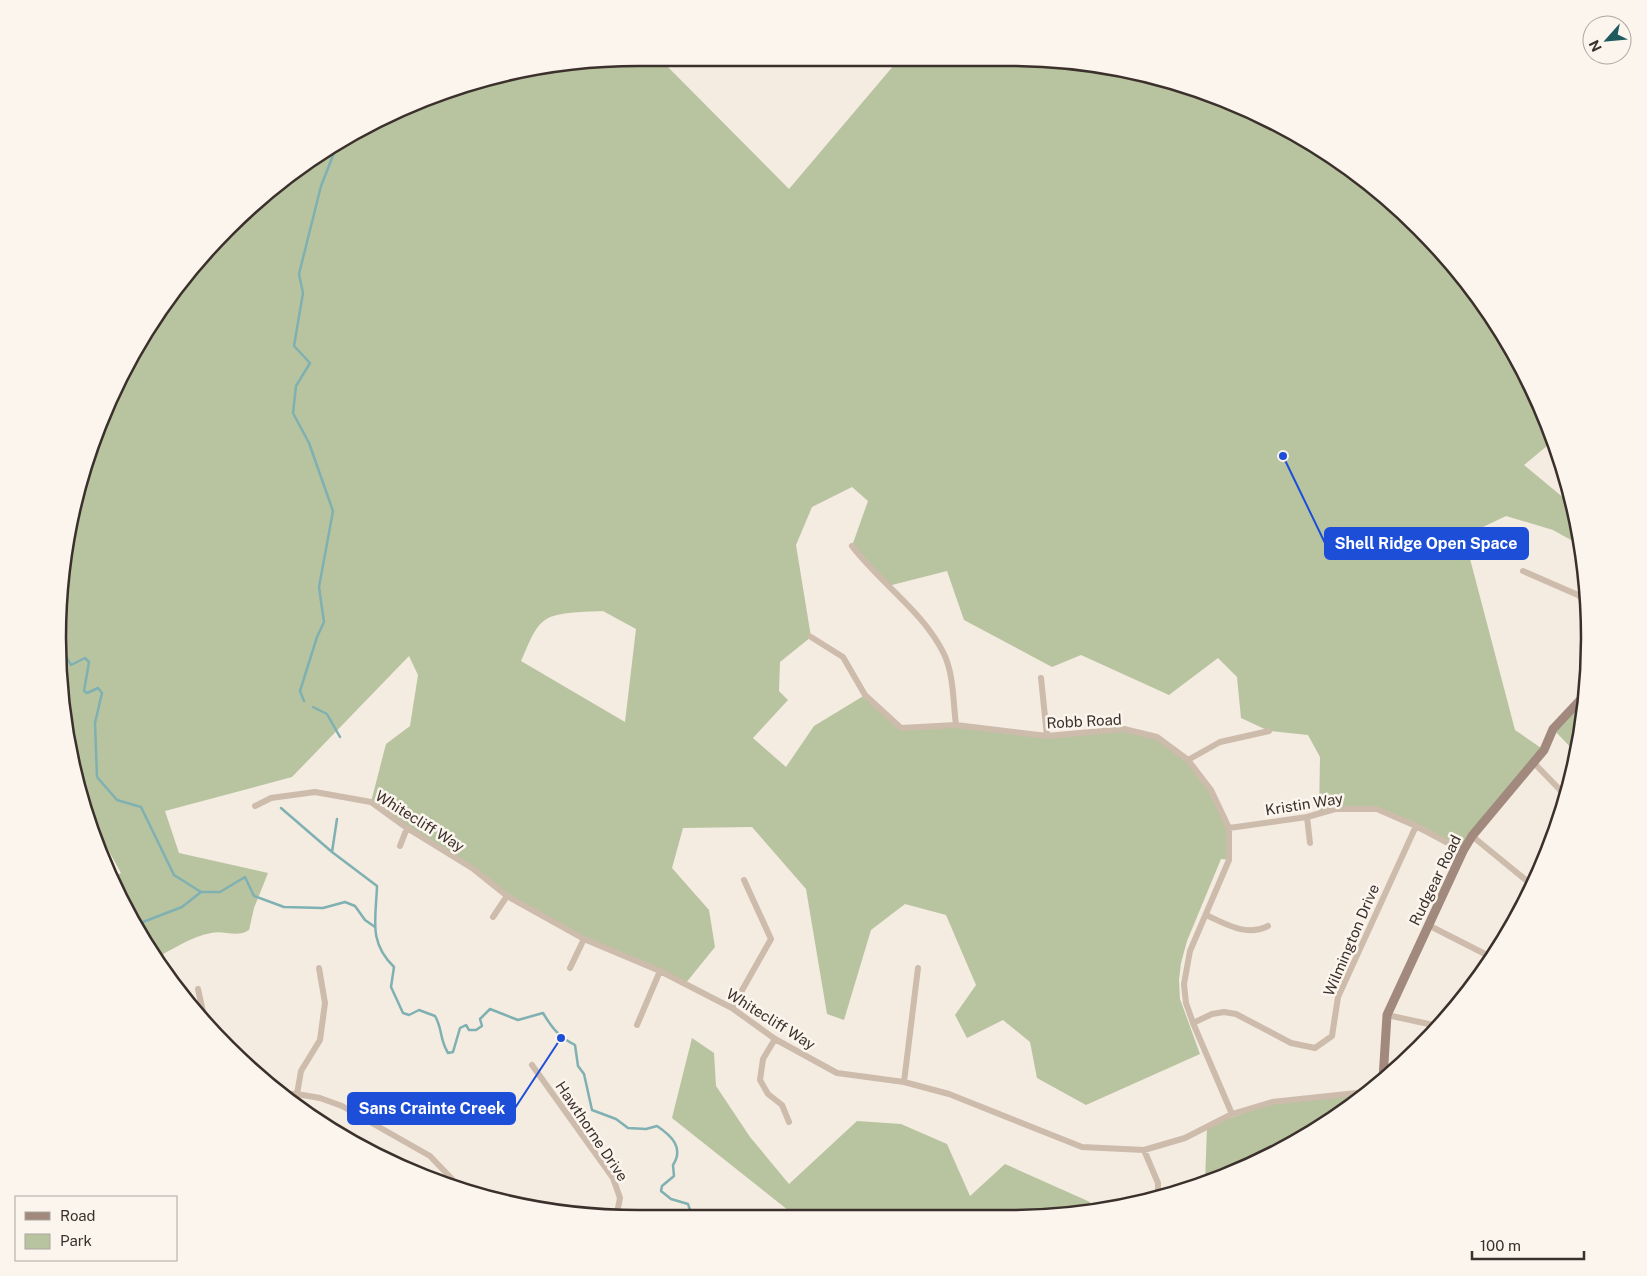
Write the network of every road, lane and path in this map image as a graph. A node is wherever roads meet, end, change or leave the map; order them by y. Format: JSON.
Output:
{"nodes":[{"id":1,"x":852,"y":546,"type":"dead end"},
{"id":2,"x":1523,"y":571,"type":"dead end"},
{"id":3,"x":1580,"y":596,"type":"edge"},
{"id":4,"x":811,"y":637,"type":"dead end"},
{"id":5,"x":1041,"y":678,"type":"dead end"},
{"id":6,"x":1577,"y":703,"type":"edge"},
{"id":7,"x":956,"y":726,"type":"junction"},
{"id":8,"x":1269,"y":731,"type":"dead end"},
{"id":9,"x":1047,"y":736,"type":"junction"},
{"id":10,"x":1188,"y":760,"type":"junction"},
{"id":11,"x":1533,"y":762,"type":"junction"},
{"id":12,"x":1560,"y":789,"type":"edge"},
{"id":13,"x":254,"y":806,"type":"dead end"},
{"id":14,"x":1307,"y":817,"type":"junction"},
{"id":15,"x":1416,"y":826,"type":"junction"},
{"id":16,"x":407,"y":828,"type":"junction"},
{"id":17,"x":1229,"y":828,"type":"junction"},
{"id":18,"x":1472,"y":836,"type":"junction"},
{"id":19,"x":1310,"y":843,"type":"dead end"},
{"id":20,"x":400,"y":846,"type":"dead end"},
{"id":21,"x":1462,"y":851,"type":"junction"},
{"id":22,"x":744,"y":880,"type":"dead end"},
{"id":23,"x":1527,"y":881,"type":"edge"},
{"id":24,"x":507,"y":896,"type":"junction"},
{"id":25,"x":1206,"y":915,"type":"junction"},
{"id":26,"x":493,"y":917,"type":"dead end"},
{"id":27,"x":1428,"y":925,"type":"junction"},
{"id":28,"x":1268,"y":926,"type":"dead end"},
{"id":29,"x":584,"y":939,"type":"junction"},
{"id":30,"x":1485,"y":954,"type":"edge"},
{"id":31,"x":319,"y":968,"type":"dead end"},
{"id":32,"x":570,"y":968,"type":"dead end"},
{"id":33,"x":918,"y":968,"type":"dead end"},
{"id":34,"x":660,"y":971,"type":"junction"},
{"id":35,"x":198,"y":989,"type":"dead end"},
{"id":36,"x":202,"y":1008,"type":"edge"},
{"id":37,"x":732,"y":1008,"type":"junction"},
{"id":38,"x":1387,"y":1015,"type":"junction"},
{"id":39,"x":1192,"y":1023,"type":"junction"},
{"id":40,"x":1430,"y":1024,"type":"edge"},
{"id":41,"x":637,"y":1025,"type":"dead end"},
{"id":42,"x":775,"y":1039,"type":"junction"},
{"id":43,"x":532,"y":1065,"type":"dead end"},
{"id":44,"x":1384,"y":1070,"type":"edge"},
{"id":45,"x":904,"y":1082,"type":"junction"},
{"id":46,"x":1355,"y":1093,"type":"edge"},
{"id":47,"x":293,"y":1094,"type":"edge"},
{"id":48,"x":297,"y":1094,"type":"junction"},
{"id":49,"x":1232,"y":1114,"type":"junction"},
{"id":50,"x":789,"y":1122,"type":"dead end"},
{"id":51,"x":1144,"y":1150,"type":"junction"},
{"id":52,"x":451,"y":1178,"type":"edge"},
{"id":53,"x":1158,"y":1190,"type":"edge"},
{"id":54,"x":618,"y":1209,"type":"edge"}],
"edges":[{"from":1,"to":7,"type":"street"},
{"from":2,"to":3,"type":"street"},
{"from":4,"to":7,"type":"street","name":"Robb Road"},
{"from":5,"to":9,"type":"street"},
{"from":6,"to":11,"type":"street","name":"Rudgear Road"},
{"from":7,"to":9,"type":"street","name":"Robb Road"},
{"from":8,"to":10,"type":"street"},
{"from":9,"to":10,"type":"street","name":"Robb Road"},
{"from":10,"to":17,"type":"street","name":"Robb Road"},
{"from":11,"to":12,"type":"street"},
{"from":11,"to":18,"type":"street","name":"Rudgear Road"},
{"from":13,"to":16,"type":"street","name":"Whitecliff Way"},
{"from":14,"to":15,"type":"street","name":"Kristin Way"},
{"from":14,"to":17,"type":"street","name":"Kristin Way"},
{"from":14,"to":19,"type":"street"},
{"from":15,"to":21,"type":"street","name":"Kristin Way"},
{"from":15,"to":39,"type":"street","name":"Wilmington Drive"},
{"from":16,"to":20,"type":"street"},
{"from":16,"to":24,"type":"street","name":"Whitecliff Way"},
{"from":17,"to":25,"type":"street","name":"Robb Road"},
{"from":18,"to":21,"type":"street","name":"Rudgear Road"},
{"from":18,"to":23,"type":"street"},
{"from":21,"to":27,"type":"street","name":"Rudgear Road"},
{"from":22,"to":37,"type":"street"},
{"from":24,"to":26,"type":"street"},
{"from":24,"to":29,"type":"street","name":"Whitecliff Way"},
{"from":25,"to":28,"type":"street"},
{"from":25,"to":39,"type":"street","name":"Robb Road"},
{"from":27,"to":30,"type":"street"},
{"from":27,"to":38,"type":"street","name":"Rudgear Road"},
{"from":29,"to":32,"type":"street"},
{"from":29,"to":34,"type":"street","name":"Whitecliff Way"},
{"from":31,"to":48,"type":"street"},
{"from":33,"to":45,"type":"street"},
{"from":34,"to":37,"type":"street","name":"Whitecliff Way"},
{"from":34,"to":41,"type":"street"},
{"from":35,"to":36,"type":"street"},
{"from":37,"to":42,"type":"street","name":"Whitecliff Way"},
{"from":38,"to":40,"type":"street"},
{"from":38,"to":44,"type":"street","name":"Rudgear Road"},
{"from":39,"to":49,"type":"street","name":"Robb Road"},
{"from":42,"to":45,"type":"street","name":"Whitecliff Way"},
{"from":42,"to":50,"type":"street"},
{"from":43,"to":54,"type":"street","name":"Hawthorne Drive"},
{"from":45,"to":51,"type":"street","name":"Whitecliff Way"},
{"from":46,"to":49,"type":"street","name":"Whitecliff Way"},
{"from":47,"to":48,"type":"street"},
{"from":48,"to":52,"type":"street"},
{"from":49,"to":51,"type":"street","name":"Whitecliff Way"},
{"from":51,"to":53,"type":"street"}]}
